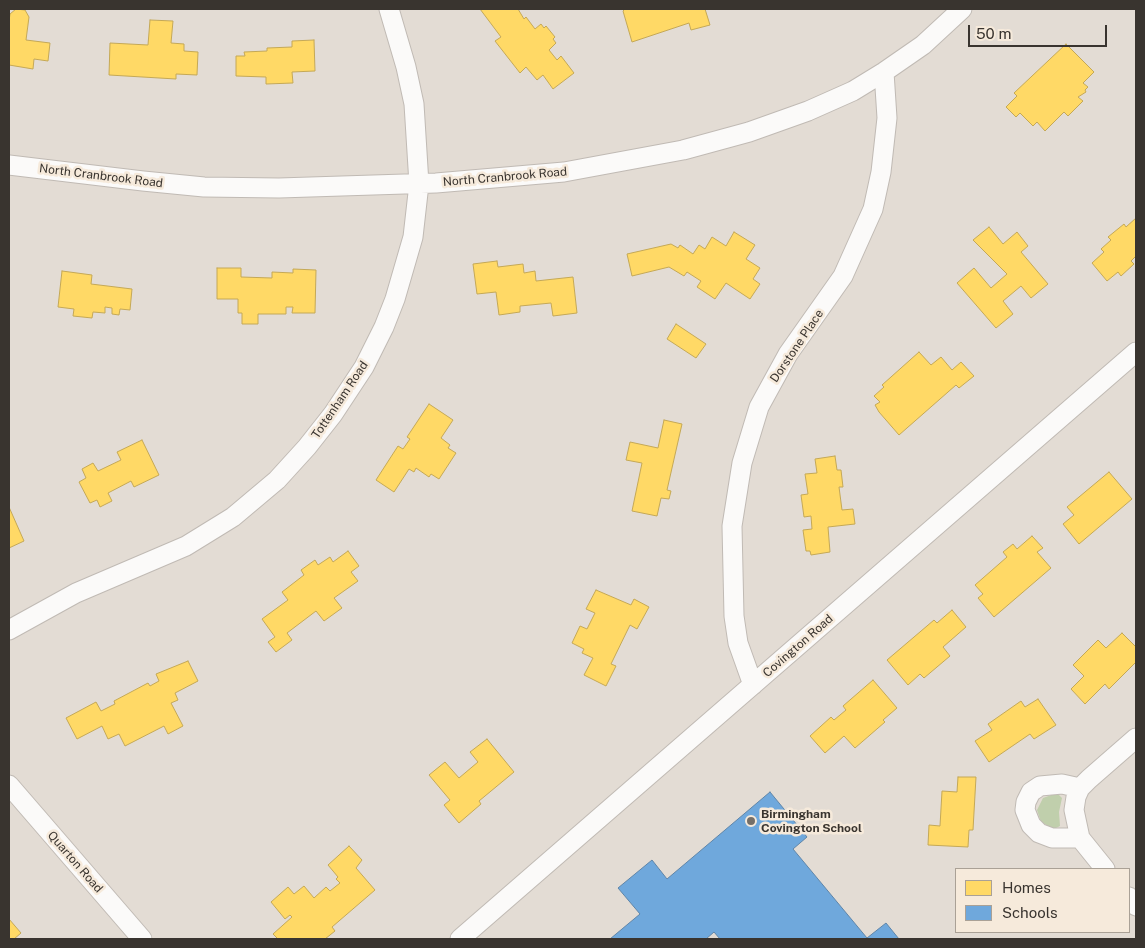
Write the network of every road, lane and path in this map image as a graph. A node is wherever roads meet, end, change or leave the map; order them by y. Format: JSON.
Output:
{"nodes":[{"id":1,"x":389,"y":9,"type":"edge"},
{"id":2,"x":962,"y":9,"type":"edge"},
{"id":3,"x":884,"y":72,"type":"junction"},
{"id":4,"x":9,"y":165,"type":"edge"},
{"id":5,"x":419,"y":184,"type":"junction"},
{"id":6,"x":1136,"y":352,"type":"edge"},
{"id":7,"x":9,"y":630,"type":"edge"},
{"id":8,"x":753,"y":684,"type":"junction"},
{"id":9,"x":1136,"y":738,"type":"edge"},
{"id":10,"x":9,"y":784,"type":"edge"},
{"id":11,"x":1080,"y":788,"type":"junction"},
{"id":12,"x":1080,"y":838,"type":"junction"},
{"id":13,"x":1104,"y":868,"type":"edge"},
{"id":14,"x":142,"y":939,"type":"edge"},
{"id":15,"x":460,"y":939,"type":"edge"}],
"edges":[{"from":1,"to":5,"type":"street","name":"Tottenham Road"},
{"from":2,"to":3,"type":"street","name":"North Cranbrook Road"},
{"from":3,"to":5,"type":"street","name":"North Cranbrook Road"},
{"from":3,"to":8,"type":"street","name":"Dorstone Place"},
{"from":4,"to":5,"type":"street","name":"North Cranbrook Road"},
{"from":5,"to":7,"type":"street","name":"Tottenham Road"},
{"from":6,"to":8,"type":"street","name":"Covington Road"},
{"from":8,"to":15,"type":"street","name":"Covington Road"},
{"from":9,"to":11,"type":"street"},
{"from":10,"to":14,"type":"street","name":"Quarton Road"},
{"from":11,"to":12,"type":"street"},
{"from":11,"to":12,"type":"street"},
{"from":12,"to":13,"type":"street"}]}
